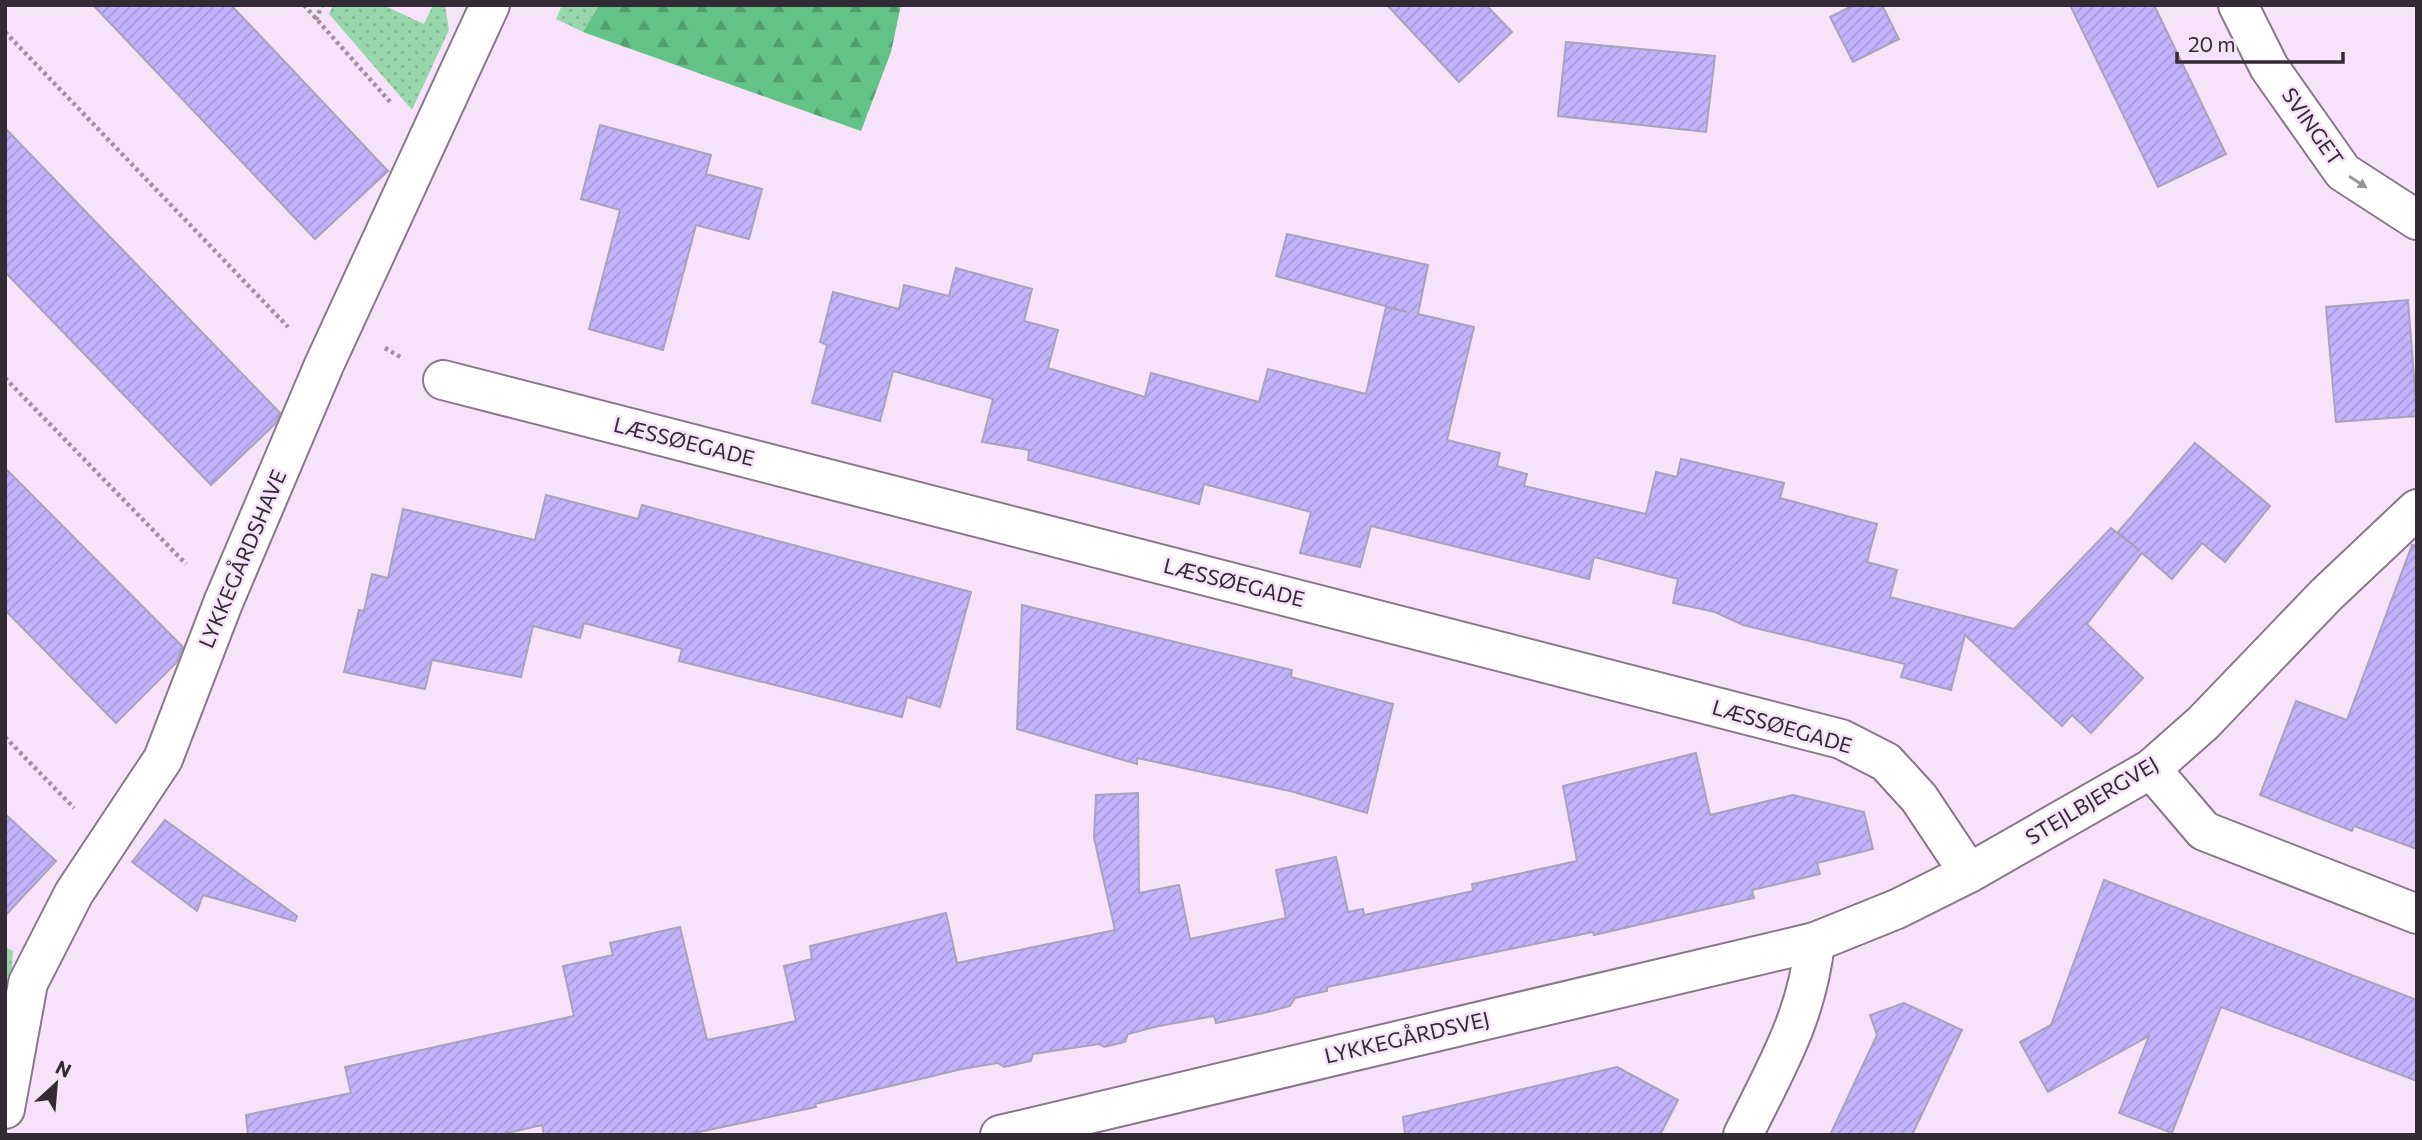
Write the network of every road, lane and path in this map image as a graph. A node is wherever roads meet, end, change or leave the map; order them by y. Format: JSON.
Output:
{"nodes":[{"id":1,"x":304,"y":5,"type":"edge"},
{"id":2,"x":322,"y":5,"type":"edge"},
{"id":3,"x":490,"y":5,"type":"edge"},
{"id":4,"x":2238,"y":5,"type":"edge"},
{"id":5,"x":316,"y":20,"type":"junction"},
{"id":6,"x":5,"y":32,"type":"edge"},
{"id":7,"x":426,"y":143,"type":"junction"},
{"id":8,"x":2417,"y":220,"type":"edge"},
{"id":9,"x":343,"y":325,"type":"junction"},
{"id":10,"x":324,"y":365,"type":"junction"},
{"id":11,"x":5,"y":378,"type":"edge"},
{"id":12,"x":443,"y":380,"type":"joint"},
{"id":13,"x":2417,"y":509,"type":"edge"},
{"id":14,"x":223,"y":603,"type":"junction"},
{"id":15,"x":5,"y":737,"type":"edge"},
{"id":16,"x":2151,"y":769,"type":"junction"},
{"id":17,"x":106,"y":842,"type":"junction"},
{"id":18,"x":1969,"y":873,"type":"junction"},
{"id":19,"x":2417,"y":914,"type":"edge"},
{"id":20,"x":1815,"y":942,"type":"junction"},
{"id":21,"x":5,"y":1109,"type":"edge"},
{"id":22,"x":1005,"y":1134,"type":"edge"},
{"id":23,"x":1743,"y":1135,"type":"edge"}],
"edges":[{"from":1,"to":5,"type":"path"},
{"from":2,"to":5,"type":"path"},
{"from":3,"to":7,"type":"street","name":"LYKKEGÅRDSHAVE"},
{"from":4,"to":8,"type":"street","name":"SVINGET","one_way":true},
{"from":5,"to":7,"type":"path"},
{"from":6,"to":10,"type":"path"},
{"from":7,"to":9,"type":"street","name":"LYKKEGÅRDSHAVE"},
{"from":9,"to":10,"type":"street","name":"LYKKEGÅRDSHAVE"},
{"from":9,"to":12,"type":"path"},
{"from":10,"to":14,"type":"street","name":"LYKKEGÅRDSHAVE"},
{"from":11,"to":14,"type":"path"},
{"from":12,"to":18,"type":"street","name":"LÆSSØEGADE"},
{"from":13,"to":16,"type":"street","name":"STEJLBJERGVEJ"},
{"from":14,"to":17,"type":"street","name":"LYKKEGÅRDSHAVE"},
{"from":15,"to":17,"type":"path"},
{"from":16,"to":18,"type":"street","name":"STEJLBJERGVEJ"},
{"from":16,"to":19,"type":"street"},
{"from":17,"to":21,"type":"street","name":"LYKKEGÅRDSHAVE"},
{"from":18,"to":20,"type":"street","name":"STEJLBJERGVEJ"},
{"from":20,"to":22,"type":"street","name":"LYKKEGÅRDSVEJ"},
{"from":20,"to":23,"type":"street"}]}
